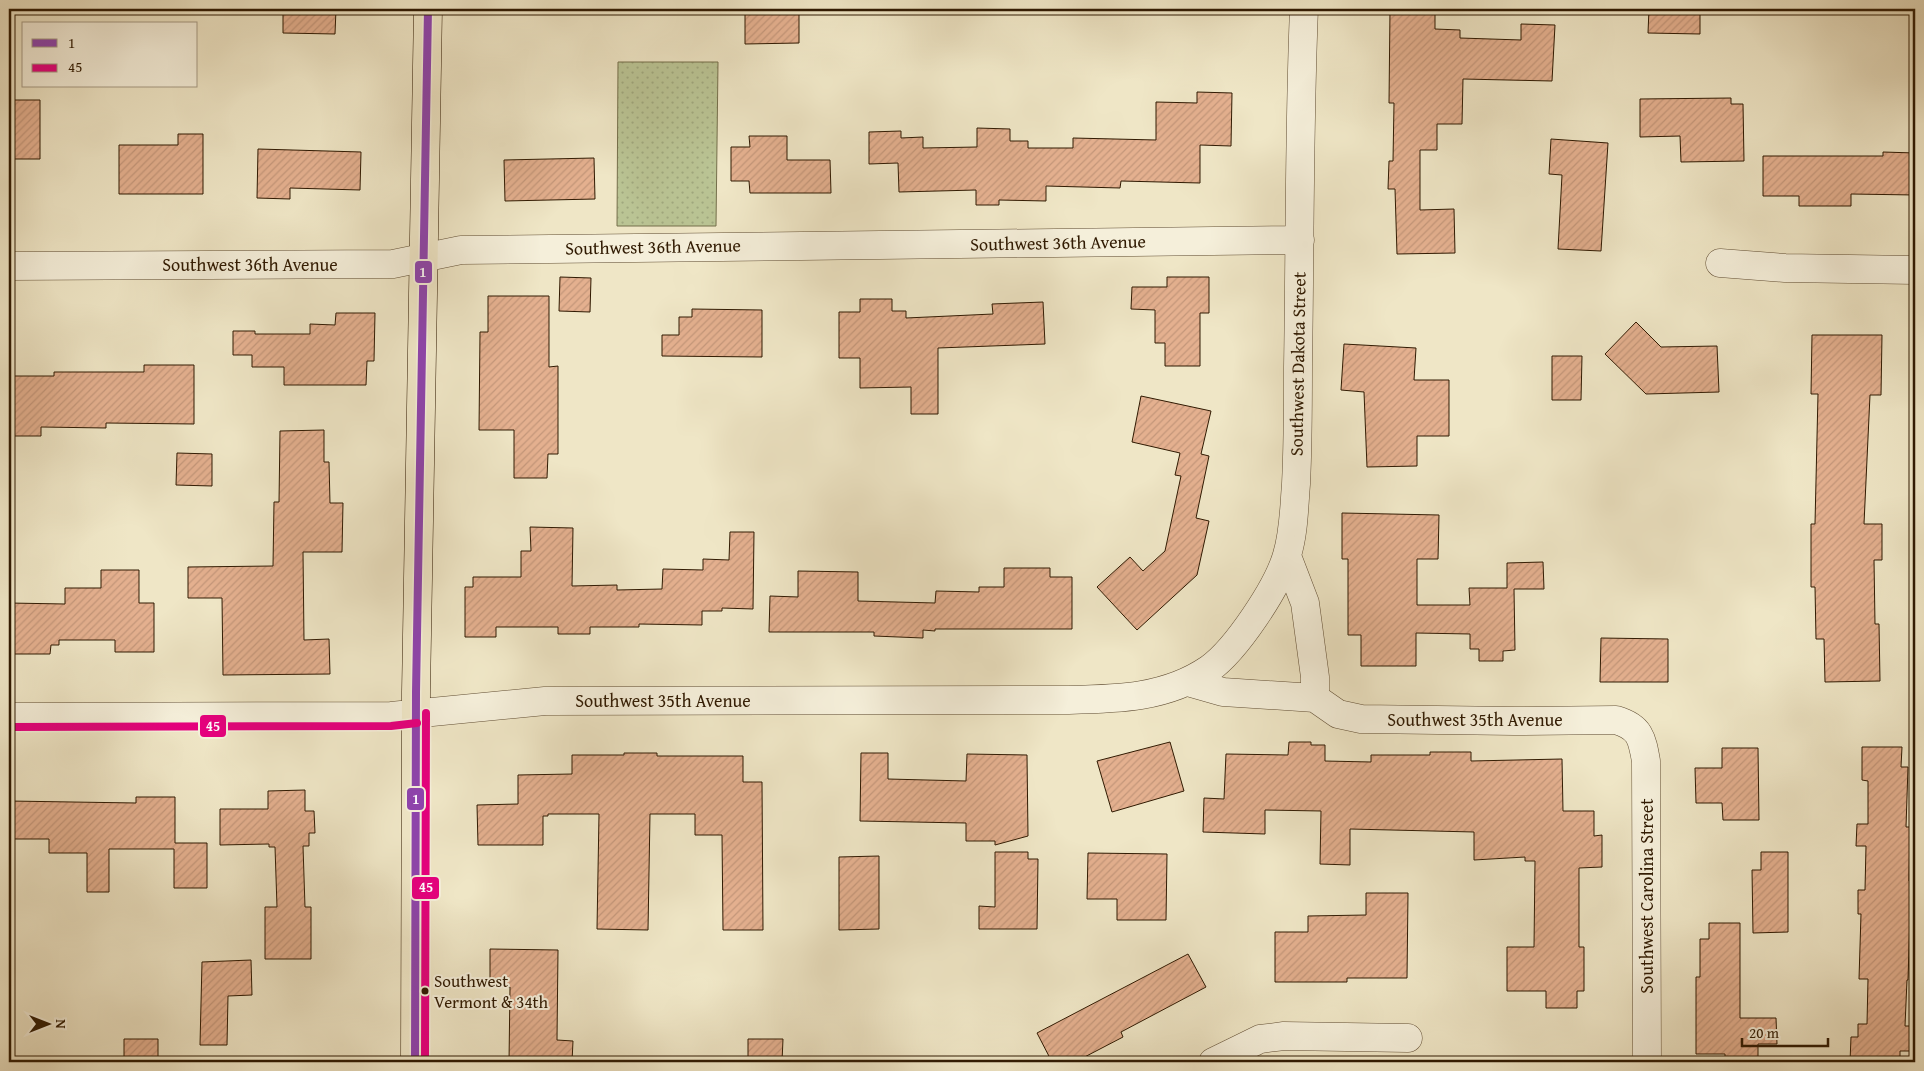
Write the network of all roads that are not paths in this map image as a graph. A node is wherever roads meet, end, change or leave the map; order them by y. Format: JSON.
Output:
{"nodes":[{"id":1,"x":428,"y":9,"type":"edge"},
{"id":2,"x":1304,"y":9,"type":"edge"},
{"id":3,"x":1300,"y":240,"type":"junction"},
{"id":4,"x":423,"y":258,"type":"junction"},
{"id":5,"x":1720,"y":263,"type":"dead end"},
{"id":6,"x":9,"y":266,"type":"edge"},
{"id":7,"x":1915,"y":270,"type":"edge"},
{"id":8,"x":1287,"y":556,"type":"junction"},
{"id":9,"x":1188,"y":682,"type":"junction"},
{"id":10,"x":1315,"y":698,"type":"junction"},
{"id":11,"x":416,"y":713,"type":"junction"},
{"id":12,"x":9,"y":717,"type":"edge"},
{"id":13,"x":1637,"y":732,"type":"joint"},
{"id":14,"x":1408,"y":1038,"type":"dead end"},
{"id":15,"x":415,"y":1062,"type":"edge"},
{"id":16,"x":1213,"y":1062,"type":"edge"},
{"id":17,"x":1647,"y":1062,"type":"edge"}],
"edges":[{"from":1,"to":4,"type":"main road"},
{"from":2,"to":3,"type":"street","name":"Southwest Dakota Street"},
{"from":3,"to":4,"type":"street","name":"Southwest 36th Avenue"},
{"from":3,"to":8,"type":"street","name":"Southwest Dakota Street"},
{"from":4,"to":6,"type":"street","name":"Southwest 36th Avenue"},
{"from":4,"to":11,"type":"main road"},
{"from":5,"to":7,"type":"street"},
{"from":8,"to":9,"type":"street","name":"Southwest Dakota Street"},
{"from":8,"to":10,"type":"street"},
{"from":9,"to":10,"type":"street"},
{"from":9,"to":11,"type":"street","name":"Southwest 35th Avenue"},
{"from":10,"to":13,"type":"street","name":"Southwest 35th Avenue"},
{"from":11,"to":12,"type":"street","name":"Southwest 35th Avenue"},
{"from":11,"to":15,"type":"main road"},
{"from":13,"to":17,"type":"street","name":"Southwest Carolina Street"},
{"from":14,"to":16,"type":"street"}]}
